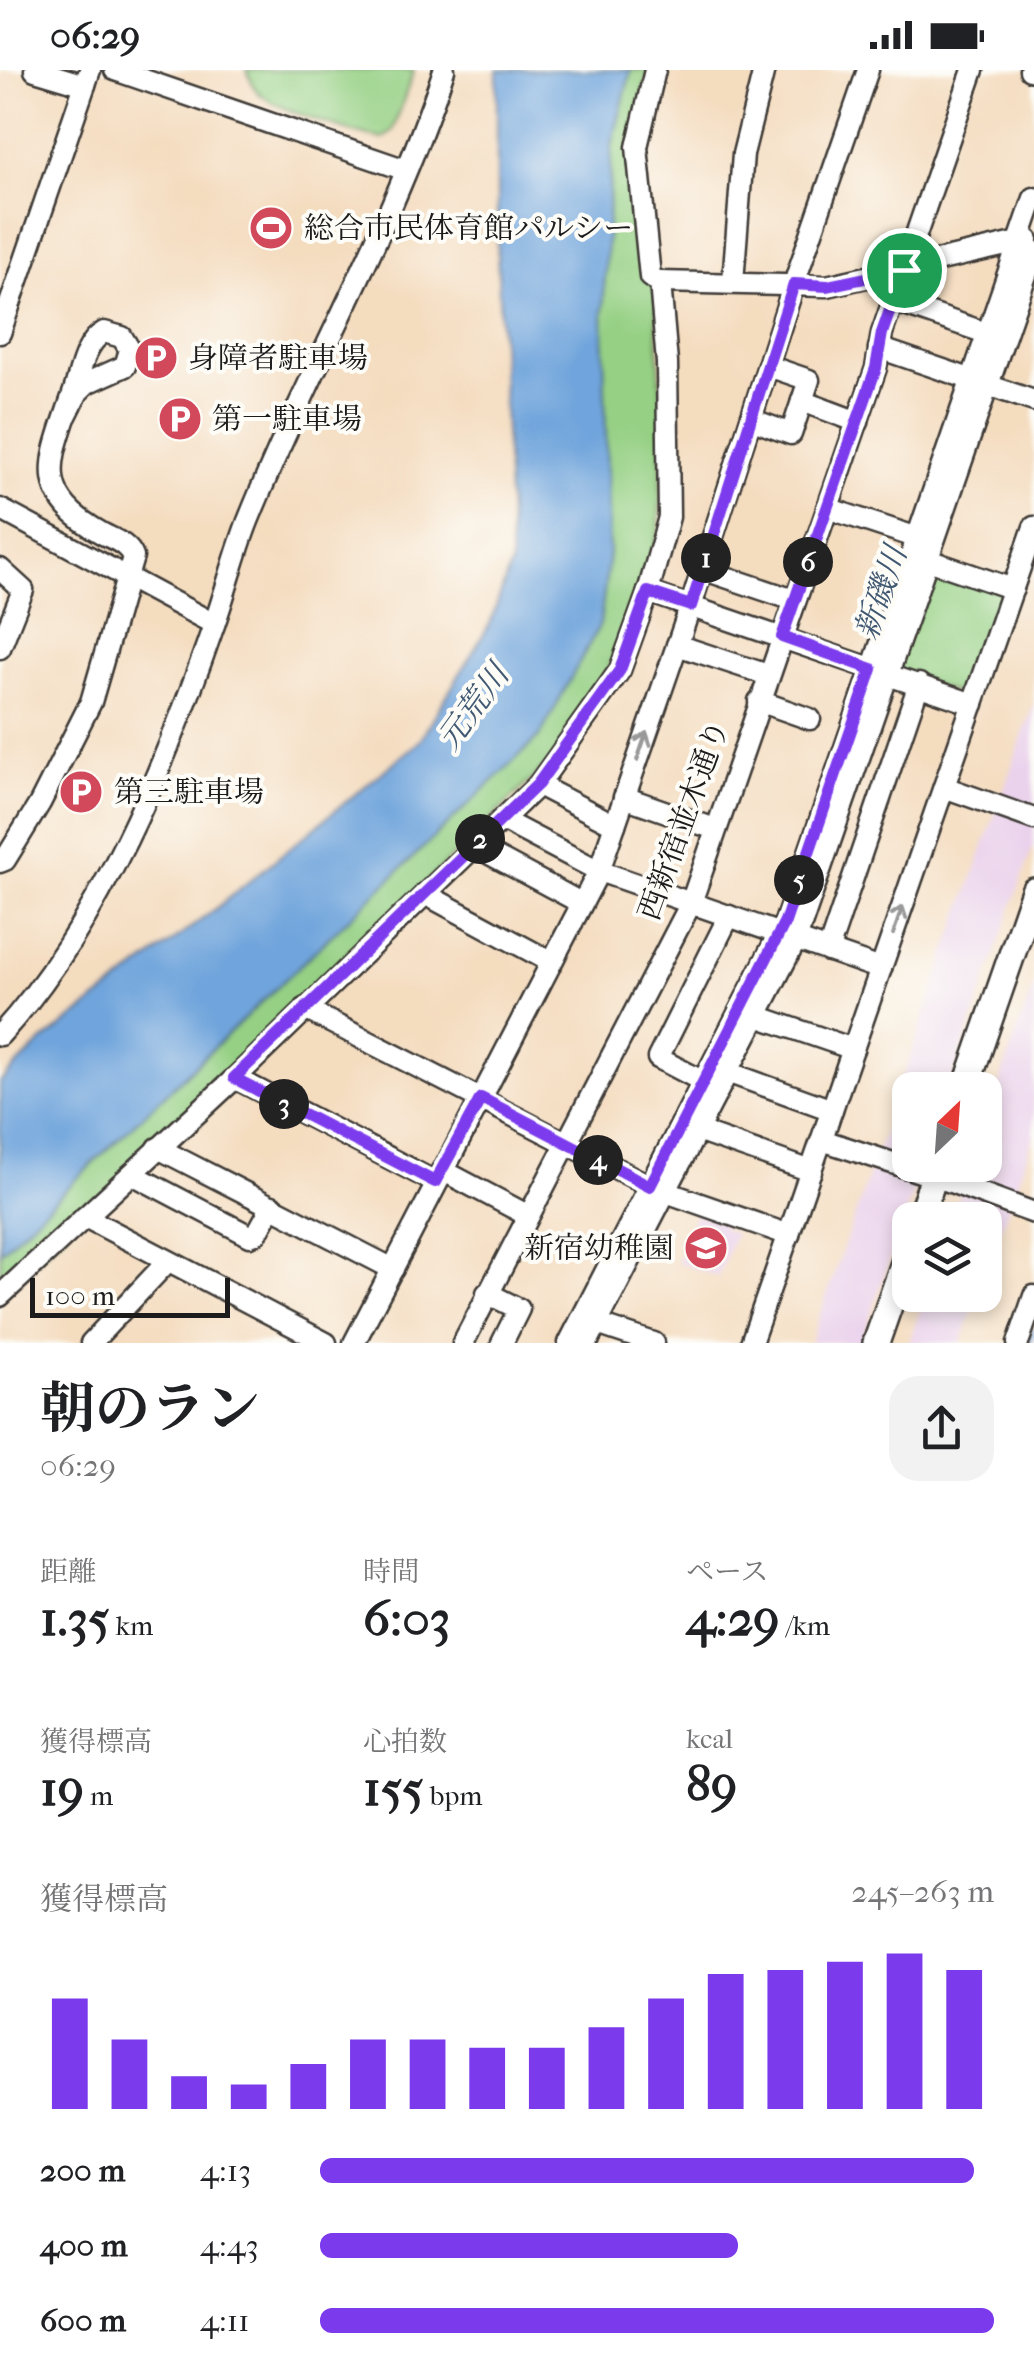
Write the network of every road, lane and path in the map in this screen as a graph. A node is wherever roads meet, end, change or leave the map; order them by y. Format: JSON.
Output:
{"nodes":[{"id":1,"x":35,"y":70,"type":"edge"},
{"id":2,"x":115,"y":70,"type":"edge"},
{"id":3,"x":444,"y":70,"type":"edge"},
{"id":4,"x":656,"y":70,"type":"edge"},
{"id":5,"x":764,"y":70,"type":"edge"},
{"id":6,"x":868,"y":70,"type":"edge"},
{"id":7,"x":973,"y":70,"type":"edge"},
{"id":8,"x":88,"y":78,"type":"edge"},
{"id":9,"x":406,"y":170,"type":"junction"},
{"id":10,"x":1034,"y":198,"type":"edge"},
{"id":11,"x":1029,"y":244,"type":"edge"},
{"id":12,"x":904,"y":270,"type":"junction"},
{"id":13,"x":660,"y":282,"type":"junction"},
{"id":14,"x":733,"y":282,"type":"junction"},
{"id":15,"x":794,"y":284,"type":"junction"},
{"id":16,"x":893,"y":301,"type":"junction"},
{"id":17,"x":0,"y":333,"type":"edge"},
{"id":18,"x":989,"y":334,"type":"junction"},
{"id":19,"x":90,"y":344,"type":"junction"},
{"id":20,"x":879,"y":348,"type":"junction"},
{"id":21,"x":768,"y":366,"type":"junction"},
{"id":22,"x":108,"y":373,"type":"junction"},
{"id":23,"x":980,"y":383,"type":"junction"},
{"id":24,"x":802,"y":401,"type":"junction"},
{"id":25,"x":1034,"y":401,"type":"edge"},
{"id":26,"x":66,"y":416,"type":"junction"},
{"id":27,"x":753,"y":420,"type":"junction"},
{"id":28,"x":858,"y":422,"type":"junction"},
{"id":29,"x":827,"y":508,"type":"junction"},
{"id":30,"x":0,"y":509,"type":"edge"},
{"id":31,"x":1034,"y":527,"type":"edge"},
{"id":32,"x":918,"y":538,"type":"junction"},
{"id":33,"x":928,"y":560,"type":"junction"},
{"id":34,"x":0,"y":569,"type":"edge"},
{"id":35,"x":702,"y":569,"type":"junction"},
{"id":36,"x":126,"y":577,"type":"junction"},
{"id":37,"x":1012,"y":589,"type":"junction"},
{"id":38,"x":648,"y":592,"type":"junction"},
{"id":39,"x":794,"y":600,"type":"junction"},
{"id":40,"x":691,"y":606,"type":"junction"},
{"id":41,"x":214,"y":624,"type":"junction"},
{"id":42,"x":782,"y":637,"type":"junction"},
{"id":43,"x":677,"y":644,"type":"junction"},
{"id":44,"x":0,"y":648,"type":"edge"},
{"id":45,"x":880,"y":672,"type":"junction"},
{"id":46,"x":768,"y":675,"type":"junction"},
{"id":47,"x":919,"y":684,"type":"junction"},
{"id":48,"x":759,"y":701,"type":"junction"},
{"id":49,"x":973,"y":704,"type":"junction"},
{"id":50,"x":810,"y":719,"type":"dead end"},
{"id":51,"x":538,"y":784,"type":"junction"},
{"id":52,"x":944,"y":787,"type":"junction"},
{"id":53,"x":1034,"y":794,"type":"edge"},
{"id":54,"x":624,"y":797,"type":"junction"},
{"id":55,"x":1030,"y":817,"type":"edge"},
{"id":56,"x":502,"y":820,"type":"junction"},
{"id":57,"x":615,"y":825,"type":"junction"},
{"id":58,"x":715,"y":829,"type":"junction"},
{"id":59,"x":473,"y":846,"type":"junction"},
{"id":60,"x":0,"y":862,"type":"edge"},
{"id":61,"x":599,"y":871,"type":"junction"},
{"id":62,"x":1034,"y":891,"type":"edge"},
{"id":63,"x":425,"y":894,"type":"junction"},
{"id":64,"x":691,"y":903,"type":"junction"},
{"id":65,"x":582,"y":904,"type":"junction"},
{"id":66,"x":729,"y":916,"type":"junction"},
{"id":67,"x":1034,"y":932,"type":"edge"},
{"id":68,"x":788,"y":937,"type":"junction"},
{"id":69,"x":828,"y":951,"type":"junction"},
{"id":70,"x":551,"y":962,"type":"junction"},
{"id":71,"x":881,"y":969,"type":"junction"},
{"id":72,"x":305,"y":1008,"type":"junction"},
{"id":73,"x":757,"y":1016,"type":"junction"},
{"id":74,"x":0,"y":1036,"type":"edge"},
{"id":75,"x":853,"y":1049,"type":"junction"},
{"id":76,"x":728,"y":1072,"type":"junction"},
{"id":77,"x":970,"y":1072,"type":"edge"},
{"id":78,"x":985,"y":1072,"type":"edge"},
{"id":79,"x":234,"y":1078,"type":"junction"},
{"id":80,"x":704,"y":1082,"type":"junction"},
{"id":81,"x":481,"y":1098,"type":"junction"},
{"id":82,"x":832,"y":1110,"type":"junction"},
{"id":83,"x":698,"y":1131,"type":"junction"},
{"id":84,"x":822,"y":1140,"type":"junction"},
{"id":85,"x":566,"y":1143,"type":"junction"},
{"id":86,"x":158,"y":1148,"type":"junction"},
{"id":87,"x":892,"y":1158,"type":"edge"},
{"id":88,"x":811,"y":1171,"type":"junction"},
{"id":89,"x":132,"y":1174,"type":"junction"},
{"id":90,"x":438,"y":1176,"type":"junction"},
{"id":91,"x":966,"y":1182,"type":"edge"},
{"id":92,"x":658,"y":1189,"type":"junction"},
{"id":93,"x":272,"y":1206,"type":"junction"},
{"id":94,"x":1034,"y":1213,"type":"edge"},
{"id":95,"x":527,"y":1215,"type":"junction"},
{"id":96,"x":85,"y":1218,"type":"junction"},
{"id":97,"x":789,"y":1235,"type":"junction"},
{"id":98,"x":168,"y":1261,"type":"junction"},
{"id":99,"x":392,"y":1269,"type":"junction"},
{"id":100,"x":487,"y":1293,"type":"junction"},
{"id":101,"x":0,"y":1296,"type":"edge"},
{"id":102,"x":1034,"y":1296,"type":"edge"},
{"id":103,"x":892,"y":1297,"type":"edge"},
{"id":104,"x":904,"y":1312,"type":"edge"},
{"id":105,"x":592,"y":1334,"type":"edge"},
{"id":106,"x":92,"y":1343,"type":"edge"},
{"id":107,"x":326,"y":1343,"type":"edge"},
{"id":108,"x":354,"y":1343,"type":"edge"},
{"id":109,"x":462,"y":1343,"type":"edge"},
{"id":110,"x":502,"y":1343,"type":"edge"},
{"id":111,"x":568,"y":1343,"type":"edge"},
{"id":112,"x":654,"y":1343,"type":"edge"},
{"id":113,"x":751,"y":1343,"type":"edge"},
{"id":114,"x":876,"y":1343,"type":"edge"},
{"id":115,"x":894,"y":1343,"type":"edge"},
{"id":116,"x":1018,"y":1343,"type":"edge"}],
"edges":[{"from":1,"to":8,"type":"street"},
{"from":2,"to":9,"type":"street"},
{"from":3,"to":9,"type":"street"},
{"from":4,"to":13,"type":"street"},
{"from":5,"to":14,"type":"street"},
{"from":6,"to":15,"type":"street"},
{"from":7,"to":12,"type":"street","name":"西新宿並木通り"},
{"from":8,"to":17,"type":"street"},
{"from":9,"to":41,"type":"street"},
{"from":10,"to":11,"type":"street"},
{"from":11,"to":12,"type":"street"},
{"from":11,"to":18,"type":"street"},
{"from":11,"to":23,"type":"street"},
{"from":12,"to":15,"type":"street"},
{"from":12,"to":16,"type":"street","name":"西新宿並木通り"},
{"from":13,"to":14,"type":"street"},
{"from":13,"to":38,"type":"street"},
{"from":14,"to":15,"type":"street"},
{"from":15,"to":21,"type":"street"},
{"from":16,"to":18,"type":"street"},
{"from":16,"to":20,"type":"street","name":"西新宿並木通り"},
{"from":18,"to":23,"type":"street"},
{"from":19,"to":22,"type":"street"},
{"from":19,"to":22,"type":"street"},
{"from":19,"to":26,"type":"street"},
{"from":20,"to":23,"type":"street"},
{"from":20,"to":28,"type":"street","name":"西新宿並木通り"},
{"from":21,"to":24,"type":"street"},
{"from":21,"to":27,"type":"street"},
{"from":22,"to":26,"type":"street"},
{"from":23,"to":25,"type":"street"},
{"from":23,"to":32,"type":"street"},
{"from":23,"to":33,"type":"street"},
{"from":24,"to":27,"type":"street"},
{"from":24,"to":28,"type":"street"},
{"from":26,"to":36,"type":"street"},
{"from":27,"to":35,"type":"street"},
{"from":28,"to":29,"type":"street","name":"西新宿並木通り"},
{"from":29,"to":32,"type":"street"},
{"from":29,"to":39,"type":"street","name":"西新宿並木通り"},
{"from":30,"to":36,"type":"street"},
{"from":31,"to":37,"type":"street"},
{"from":32,"to":45,"type":"street"},
{"from":33,"to":37,"type":"street"},
{"from":33,"to":45,"type":"street"},
{"from":34,"to":44,"type":"street"},
{"from":35,"to":39,"type":"street"},
{"from":35,"to":40,"type":"street"},
{"from":36,"to":41,"type":"street"},
{"from":36,"to":60,"type":"street"},
{"from":37,"to":49,"type":"street"},
{"from":38,"to":40,"type":"street"},
{"from":38,"to":51,"type":"street"},
{"from":39,"to":42,"type":"street","name":"西新宿並木通り"},
{"from":40,"to":42,"type":"street"},
{"from":40,"to":43,"type":"street"},
{"from":41,"to":74,"type":"street"},
{"from":42,"to":45,"type":"street"},
{"from":42,"to":46,"type":"street","name":"西新宿並木通り"},
{"from":43,"to":46,"type":"street"},
{"from":54,"to":43,"type":"street","one_way":true},
{"from":45,"to":47,"type":"street"},
{"from":45,"to":68,"type":"street"},
{"from":46,"to":48,"type":"street","name":"西新宿並木通り"},
{"from":47,"to":49,"type":"street"},
{"from":47,"to":69,"type":"street"},
{"from":48,"to":50,"type":"street"},
{"from":48,"to":58,"type":"street","name":"西新宿並木通り"},
{"from":49,"to":52,"type":"street"},
{"from":51,"to":56,"type":"street"},
{"from":51,"to":57,"type":"street"},
{"from":52,"to":55,"type":"street"},
{"from":71,"to":52,"type":"street","one_way":true},
{"from":53,"to":55,"type":"street"},
{"from":54,"to":57,"type":"street"},
{"from":54,"to":58,"type":"street"},
{"from":56,"to":59,"type":"street"},
{"from":56,"to":61,"type":"street"},
{"from":57,"to":61,"type":"street"},
{"from":58,"to":64,"type":"street","name":"西新宿並木通り"},
{"from":59,"to":63,"type":"street"},
{"from":59,"to":65,"type":"street"},
{"from":61,"to":64,"type":"street"},
{"from":61,"to":65,"type":"street"},
{"from":62,"to":77,"type":"main road"},
{"from":63,"to":70,"type":"street"},
{"from":63,"to":72,"type":"street"},
{"from":64,"to":66,"type":"street"},
{"from":64,"to":85,"type":"street","name":"西新宿並木通り"},
{"from":65,"to":70,"type":"street"},
{"from":66,"to":68,"type":"street"},
{"from":66,"to":80,"type":"street"},
{"from":67,"to":78,"type":"main road"},
{"from":68,"to":69,"type":"street"},
{"from":68,"to":73,"type":"street"},
{"from":68,"to":80,"type":"street"},
{"from":69,"to":71,"type":"street"},
{"from":70,"to":81,"type":"street"},
{"from":71,"to":75,"type":"street"},
{"from":72,"to":79,"type":"street"},
{"from":72,"to":81,"type":"street"},
{"from":73,"to":75,"type":"street"},
{"from":73,"to":76,"type":"street"},
{"from":75,"to":82,"type":"street"},
{"from":76,"to":82,"type":"street"},
{"from":76,"to":83,"type":"street"},
{"from":79,"to":86,"type":"street"},
{"from":79,"to":90,"type":"street"},
{"from":80,"to":92,"type":"street"},
{"from":81,"to":85,"type":"street"},
{"from":81,"to":90,"type":"street"},
{"from":82,"to":84,"type":"street"},
{"from":83,"to":88,"type":"street"},
{"from":83,"to":92,"type":"street"},
{"from":84,"to":87,"type":"street"},
{"from":84,"to":88,"type":"street"},
{"from":85,"to":92,"type":"street"},
{"from":85,"to":95,"type":"street","name":"西新宿並木通り"},
{"from":86,"to":89,"type":"street"},
{"from":86,"to":93,"type":"street"},
{"from":88,"to":97,"type":"street"},
{"from":89,"to":93,"type":"street"},
{"from":89,"to":96,"type":"street"},
{"from":90,"to":95,"type":"street"},
{"from":90,"to":99,"type":"street"},
{"from":91,"to":94,"type":"street"},
{"from":92,"to":97,"type":"street"},
{"from":92,"to":105,"type":"street"},
{"from":92,"to":111,"type":"street"},
{"from":93,"to":99,"type":"street"},
{"from":95,"to":100,"type":"street","name":"西新宿並木通り"},
{"from":96,"to":98,"type":"street"},
{"from":96,"to":101,"type":"street"},
{"from":97,"to":113,"type":"street"},
{"from":98,"to":106,"type":"street"},
{"from":98,"to":107,"type":"street"},
{"from":99,"to":108,"type":"street"},
{"from":100,"to":109,"type":"street","name":"西新宿並木通り"},
{"from":100,"to":110,"type":"street"},
{"from":102,"to":116,"type":"street"},
{"from":103,"to":114,"type":"main road"},
{"from":104,"to":115,"type":"main road"},
{"from":105,"to":112,"type":"street"}]}
